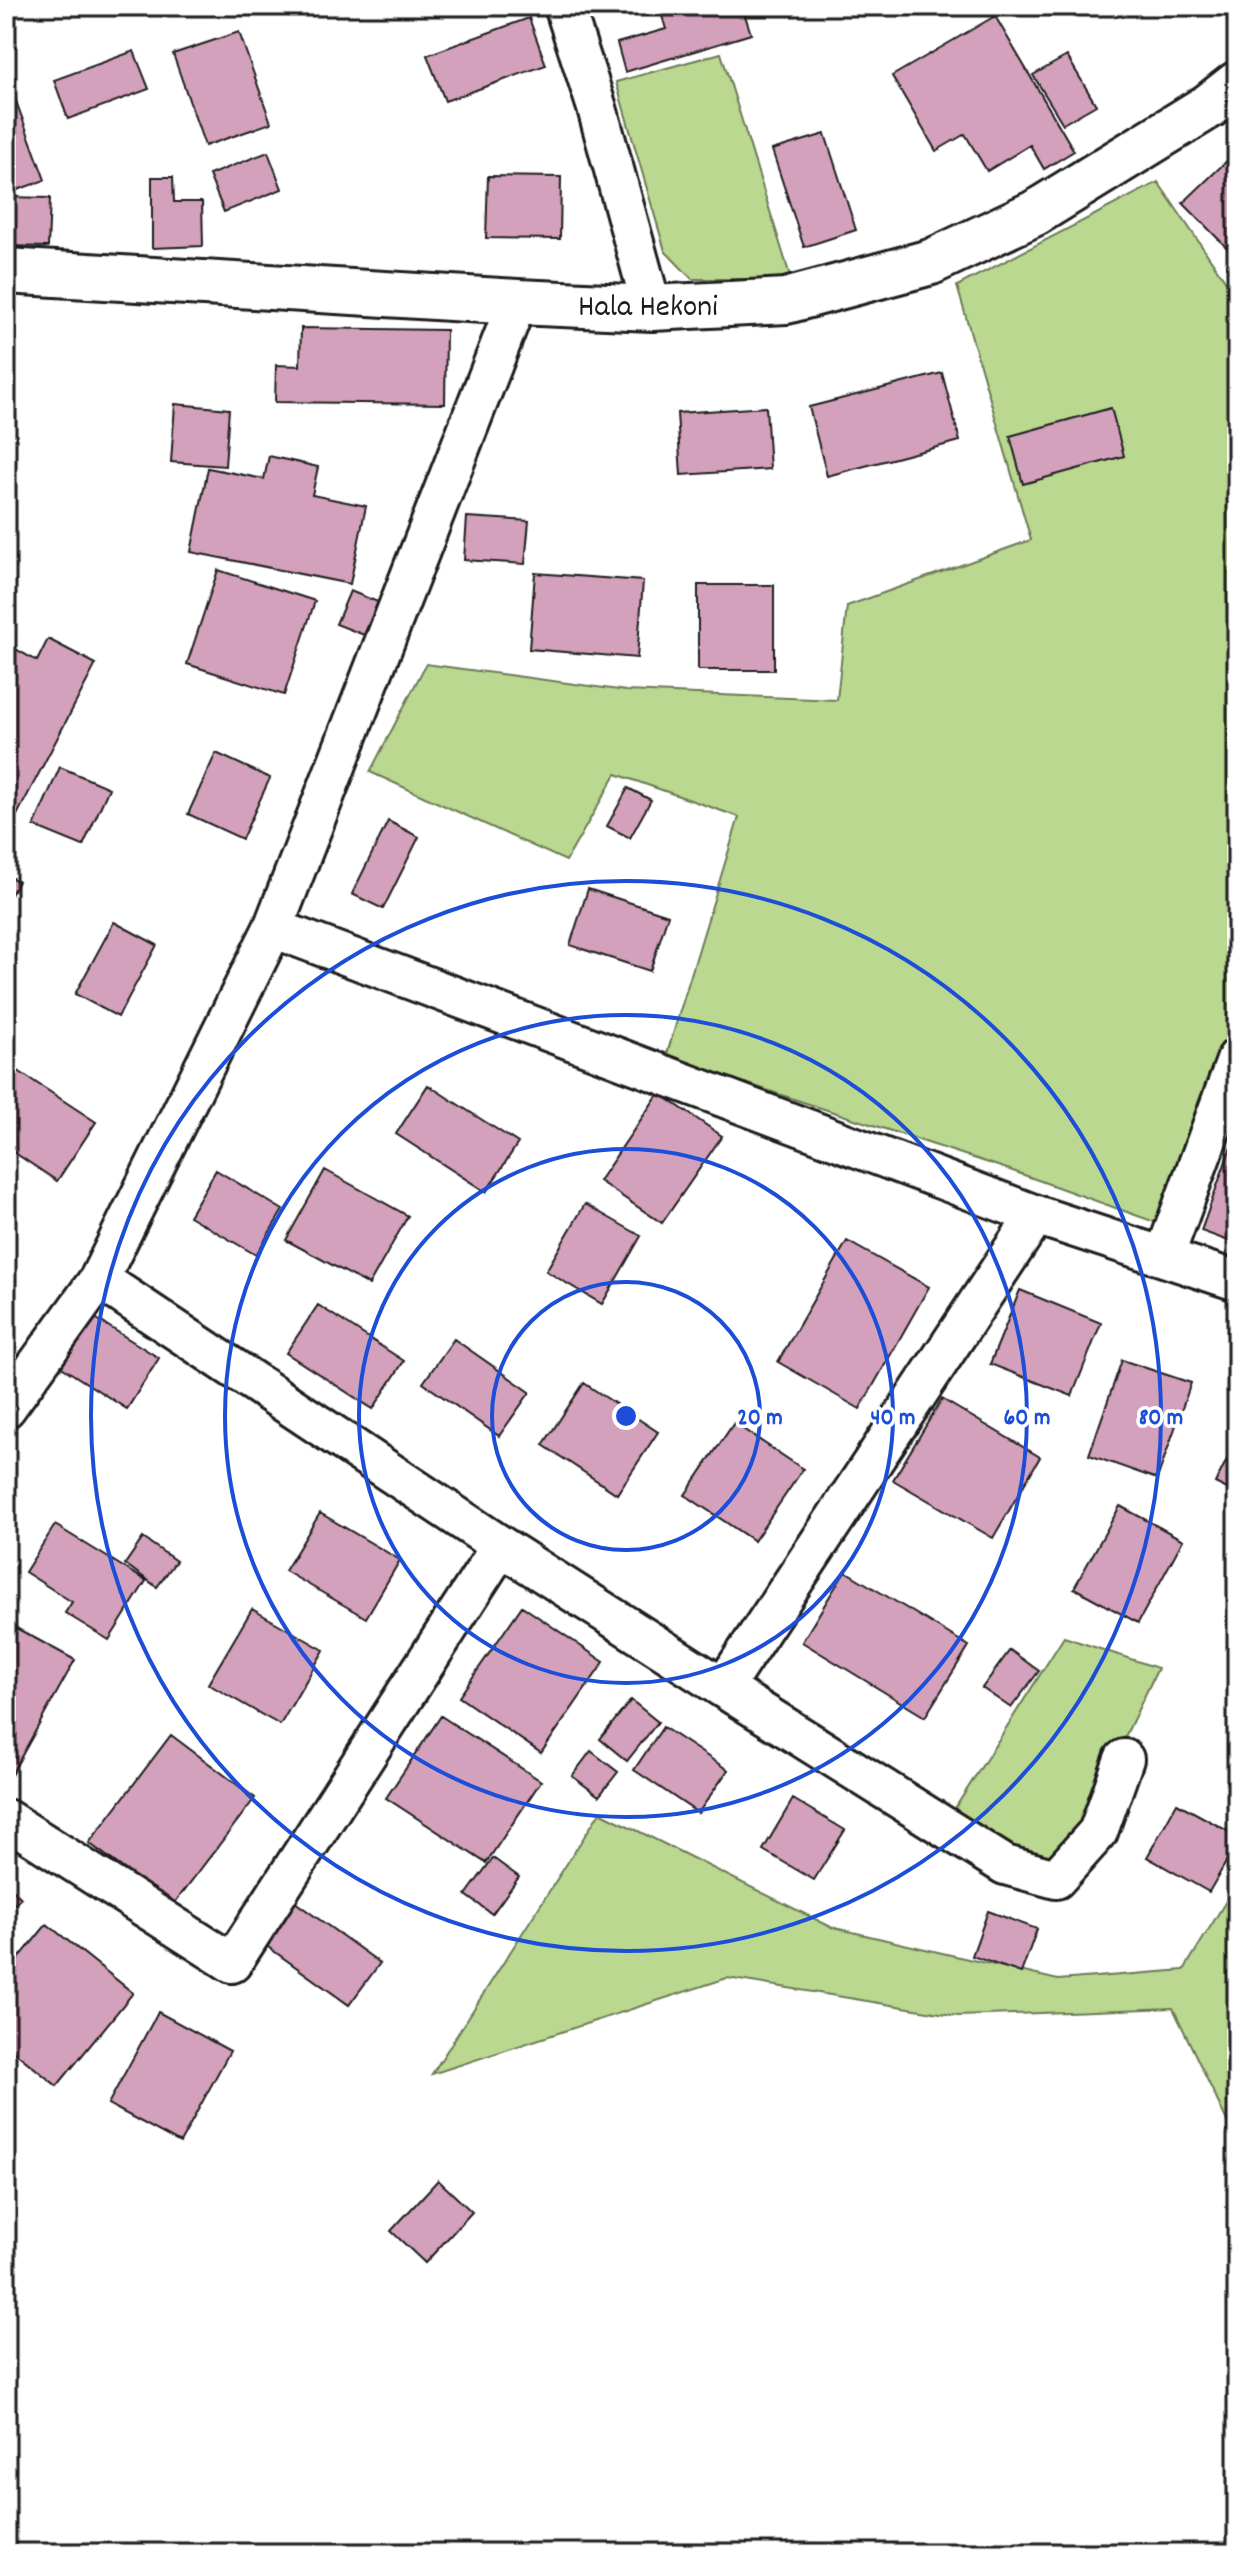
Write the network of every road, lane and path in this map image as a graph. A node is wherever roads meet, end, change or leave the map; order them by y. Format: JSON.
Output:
{"nodes":[{"id":1,"x":564,"y":6,"type":"edge"},
{"id":2,"x":1237,"y":84,"type":"edge"},
{"id":3,"x":6,"y":271,"type":"edge"},
{"id":4,"x":517,"y":302,"type":"junction"},
{"id":5,"x":652,"y":308,"type":"junction"},
{"id":6,"x":273,"y":928,"type":"junction"},
{"id":7,"x":1237,"y":1058,"type":"edge"},
{"id":8,"x":1036,"y":1215,"type":"junction"},
{"id":9,"x":1164,"y":1257,"type":"junction"},
{"id":10,"x":99,"y":1279,"type":"junction"},
{"id":11,"x":1237,"y":1281,"type":"edge"},
{"id":12,"x":6,"y":1408,"type":"edge"},
{"id":13,"x":501,"y":1546,"type":"junction"},
{"id":14,"x":723,"y":1688,"type":"junction"},
{"id":15,"x":1124,"y":1759,"type":"dead end"},
{"id":16,"x":6,"y":1819,"type":"edge"}],
"edges":[{"from":1,"to":5,"type":"street"},
{"from":2,"to":5,"type":"street","name":"Hala Hekoni"},
{"from":3,"to":4,"type":"street","name":"Hala Hekoni"},
{"from":4,"to":5,"type":"street","name":"Hala Hekoni"},
{"from":4,"to":6,"type":"street"},
{"from":6,"to":8,"type":"street"},
{"from":6,"to":10,"type":"street"},
{"from":7,"to":9,"type":"street"},
{"from":8,"to":9,"type":"street"},
{"from":8,"to":14,"type":"street"},
{"from":9,"to":11,"type":"street"},
{"from":10,"to":12,"type":"street"},
{"from":10,"to":13,"type":"street"},
{"from":13,"to":14,"type":"street"},
{"from":13,"to":16,"type":"street"},
{"from":14,"to":15,"type":"street"}]}
